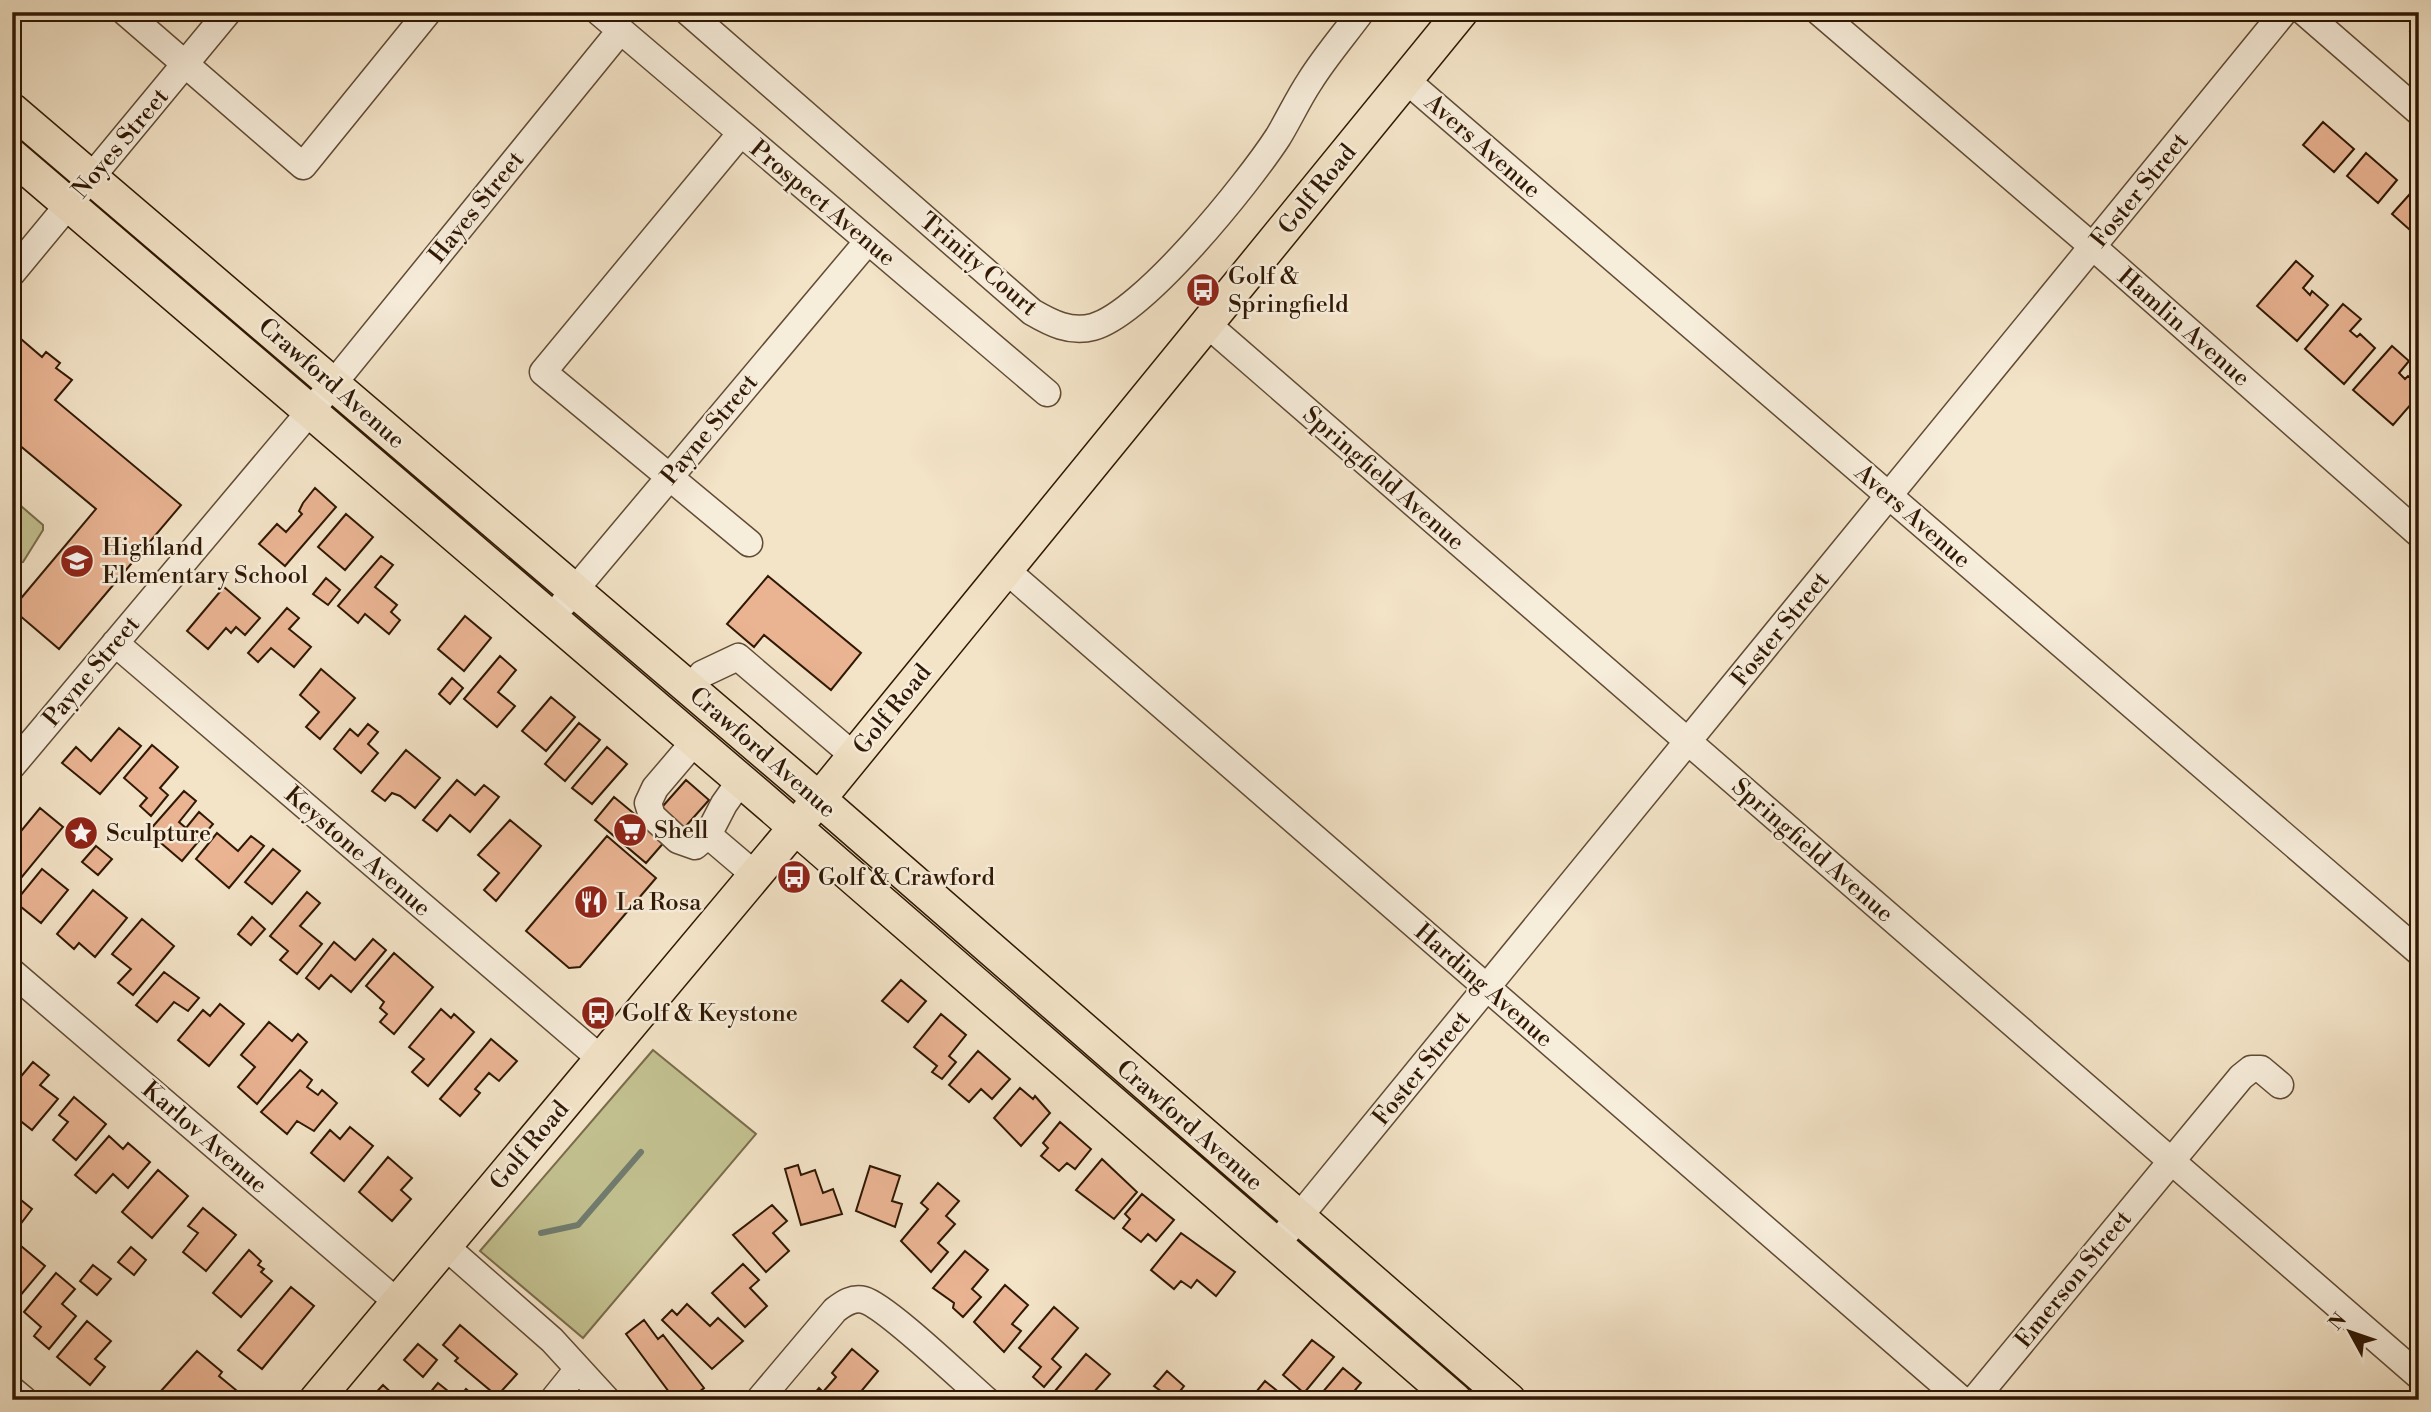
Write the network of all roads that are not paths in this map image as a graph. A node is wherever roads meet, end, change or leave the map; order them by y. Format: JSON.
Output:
{"nodes":[{"id":1,"x":125,"y":12,"type":"edge"},
{"id":2,"x":228,"y":12,"type":"edge"},
{"id":3,"x":428,"y":12,"type":"edge"},
{"id":4,"x":598,"y":12,"type":"edge"},
{"id":5,"x":688,"y":12,"type":"edge"},
{"id":6,"x":1361,"y":12,"type":"edge"},
{"id":7,"x":1461,"y":12,"type":"edge"},
{"id":8,"x":1819,"y":12,"type":"edge"},
{"id":9,"x":2284,"y":12,"type":"edge"},
{"id":10,"x":2304,"y":12,"type":"edge"},
{"id":11,"x":620,"y":31,"type":"junction"},
{"id":12,"x":186,"y":64,"type":"junction"},
{"id":13,"x":1406,"y":80,"type":"junction"},
{"id":14,"x":12,"y":110,"type":"edge"},
{"id":15,"x":2419,"y":112,"type":"edge"},
{"id":16,"x":741,"y":133,"type":"junction"},
{"id":17,"x":12,"y":156,"type":"edge"},
{"id":18,"x":91,"y":177,"type":"junction"},
{"id":19,"x":69,"y":204,"type":"junction"},
{"id":20,"x":868,"y":241,"type":"junction"},
{"id":21,"x":2092,"y":246,"type":"junction"},
{"id":22,"x":12,"y":273,"type":"edge"},
{"id":23,"x":1207,"y":324,"type":"junction"},
{"id":24,"x":332,"y":384,"type":"junction"},
{"id":25,"x":1047,"y":393,"type":"dead end"},
{"id":26,"x":310,"y":411,"type":"junction"},
{"id":27,"x":669,"y":477,"type":"junction"},
{"id":28,"x":1889,"y":495,"type":"junction"},
{"id":29,"x":2419,"y":534,"type":"edge"},
{"id":30,"x":749,"y":543,"type":"dead end"},
{"id":31,"x":1006,"y":570,"type":"junction"},
{"id":32,"x":574,"y":590,"type":"junction"},
{"id":33,"x":551,"y":617,"type":"junction"},
{"id":34,"x":115,"y":643,"type":"junction"},
{"id":35,"x":690,"y":690,"type":"junction"},
{"id":36,"x":695,"y":741,"type":"junction"},
{"id":37,"x":1688,"y":741,"type":"junction"},
{"id":38,"x":855,"y":755,"type":"junction"},
{"id":39,"x":12,"y":766,"type":"edge"},
{"id":40,"x":741,"y":780,"type":"junction"},
{"id":41,"x":819,"y":799,"type":"junction"},
{"id":42,"x":795,"y":827,"type":"junction"},
{"id":43,"x":708,"y":835,"type":"junction"},
{"id":44,"x":755,"y":875,"type":"junction"},
{"id":45,"x":2419,"y":953,"type":"edge"},
{"id":46,"x":12,"y":971,"type":"edge"},
{"id":47,"x":1487,"y":987,"type":"junction"},
{"id":48,"x":601,"y":1059,"type":"junction"},
{"id":49,"x":2280,"y":1085,"type":"dead end"},
{"id":50,"x":2171,"y":1159,"type":"junction"},
{"id":51,"x":1298,"y":1217,"type":"junction"},
{"id":52,"x":1276,"y":1245,"type":"junction"},
{"id":53,"x":444,"y":1246,"type":"junction"},
{"id":54,"x":397,"y":1302,"type":"junction"},
{"id":55,"x":578,"y":1369,"type":"junction"},
{"id":56,"x":2419,"y":1376,"type":"edge"},
{"id":57,"x":12,"y":1390,"type":"edge"},
{"id":58,"x":23,"y":1400,"type":"edge"},
{"id":59,"x":316,"y":1400,"type":"edge"},
{"id":60,"x":553,"y":1400,"type":"edge"},
{"id":61,"x":607,"y":1400,"type":"edge"},
{"id":62,"x":758,"y":1400,"type":"edge"},
{"id":63,"x":986,"y":1400,"type":"edge"},
{"id":64,"x":1455,"y":1400,"type":"edge"},
{"id":65,"x":1509,"y":1400,"type":"edge"},
{"id":66,"x":1962,"y":1400,"type":"edge"},
{"id":67,"x":1975,"y":1400,"type":"edge"}],
"edges":[{"from":1,"to":12,"type":"street"},
{"from":2,"to":12,"type":"street","name":"Noyes Street"},
{"from":3,"to":12,"type":"street"},
{"from":4,"to":11,"type":"street","name":"Prospect Avenue"},
{"from":5,"to":6,"type":"street","name":"Trinity Court"},
{"from":7,"to":13,"type":"main road","name":"Golf Road"},
{"from":8,"to":21,"type":"street","name":"Hamlin Avenue"},
{"from":9,"to":21,"type":"street","name":"Foster Street"},
{"from":10,"to":15,"type":"street"},
{"from":11,"to":16,"type":"street","name":"Prospect Avenue"},
{"from":11,"to":24,"type":"street","name":"Hayes Street"},
{"from":12,"to":18,"type":"street","name":"Noyes Street"},
{"from":13,"to":23,"type":"main road","name":"Golf Road"},
{"from":13,"to":28,"type":"street","name":"Avers Avenue"},
{"from":14,"to":18,"type":"main road","name":"Crawford Avenue"},
{"from":16,"to":20,"type":"street","name":"Prospect Avenue"},
{"from":16,"to":27,"type":"street"},
{"from":17,"to":19,"type":"main road","name":"Crawford Avenue"},
{"from":18,"to":19,"type":"street","name":"Noyes Street"},
{"from":18,"to":24,"type":"main road","name":"Crawford Avenue"},
{"from":19,"to":22,"type":"street","name":"Noyes Street"},
{"from":19,"to":26,"type":"main road","name":"Crawford Avenue"},
{"from":20,"to":25,"type":"street","name":"Prospect Avenue"},
{"from":20,"to":27,"type":"street","name":"Payne Street"},
{"from":21,"to":28,"type":"street","name":"Foster Street"},
{"from":21,"to":29,"type":"street","name":"Hamlin Avenue"},
{"from":23,"to":31,"type":"main road","name":"Golf Road"},
{"from":23,"to":37,"type":"street","name":"Springfield Avenue"},
{"from":24,"to":26,"type":"street","name":"Payne Street"},
{"from":24,"to":32,"type":"main road","name":"Crawford Avenue"},
{"from":26,"to":33,"type":"main road","name":"Crawford Avenue"},
{"from":26,"to":34,"type":"street","name":"Payne Street"},
{"from":27,"to":30,"type":"street"},
{"from":27,"to":32,"type":"street","name":"Payne Street"},
{"from":28,"to":37,"type":"street","name":"Foster Street"},
{"from":28,"to":45,"type":"street","name":"Avers Avenue"},
{"from":31,"to":38,"type":"main road","name":"Golf Road"},
{"from":31,"to":47,"type":"street","name":"Harding Avenue"},
{"from":32,"to":33,"type":"street","name":"Payne Street"},
{"from":32,"to":35,"type":"main road","name":"Crawford Avenue"},
{"from":33,"to":36,"type":"main road","name":"Crawford Avenue"},
{"from":34,"to":39,"type":"street","name":"Payne Street"},
{"from":34,"to":48,"type":"street","name":"Keystone Avenue"},
{"from":35,"to":38,"type":"street"},
{"from":35,"to":41,"type":"main road","name":"Crawford Avenue"},
{"from":36,"to":40,"type":"main road","name":"Crawford Avenue"},
{"from":36,"to":43,"type":"street"},
{"from":37,"to":47,"type":"street","name":"Foster Street"},
{"from":37,"to":50,"type":"street","name":"Springfield Avenue"},
{"from":38,"to":41,"type":"main road","name":"Golf Road"},
{"from":40,"to":42,"type":"main road","name":"Crawford Avenue"},
{"from":40,"to":43,"type":"street"},
{"from":41,"to":42,"type":"main road","name":"Golf Road"},
{"from":41,"to":51,"type":"main road","name":"Crawford Avenue"},
{"from":42,"to":44,"type":"main road","name":"Golf Road"},
{"from":42,"to":52,"type":"main road","name":"Crawford Avenue"},
{"from":43,"to":44,"type":"street"},
{"from":44,"to":48,"type":"main road","name":"Golf Road"},
{"from":46,"to":54,"type":"street","name":"Karlov Avenue"},
{"from":47,"to":51,"type":"street","name":"Foster Street"},
{"from":47,"to":66,"type":"street","name":"Harding Avenue"},
{"from":48,"to":53,"type":"main road","name":"Golf Road"},
{"from":49,"to":50,"type":"street","name":"Emerson Street"},
{"from":50,"to":56,"type":"street","name":"Springfield Avenue"},
{"from":50,"to":67,"type":"street","name":"Emerson Street"},
{"from":51,"to":52,"type":"street","name":"Foster Street"},
{"from":51,"to":65,"type":"main road","name":"Crawford Avenue"},
{"from":52,"to":64,"type":"main road","name":"Crawford Avenue"},
{"from":53,"to":54,"type":"main road","name":"Golf Road"},
{"from":53,"to":55,"type":"street"},
{"from":54,"to":59,"type":"main road","name":"Golf Road"},
{"from":55,"to":60,"type":"street"},
{"from":55,"to":61,"type":"street"},
{"from":57,"to":58,"type":"street"},
{"from":62,"to":63,"type":"street"}]}
